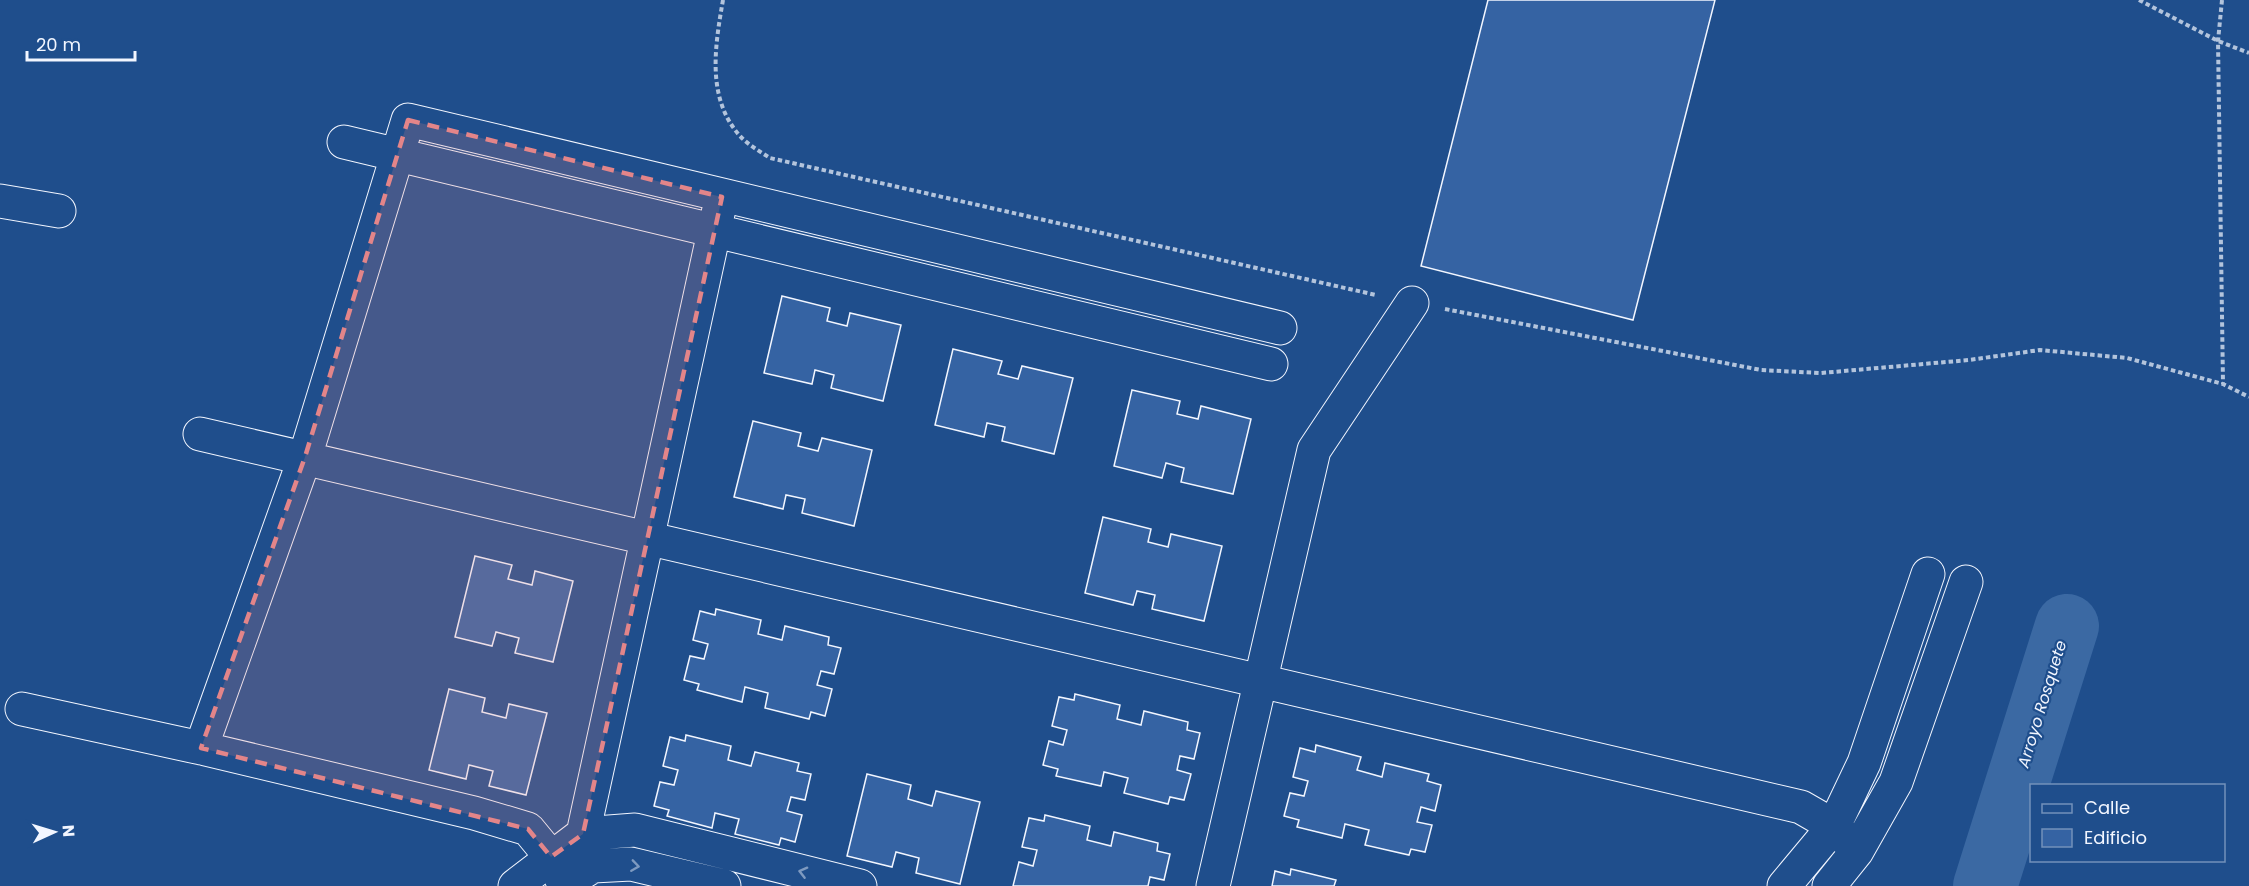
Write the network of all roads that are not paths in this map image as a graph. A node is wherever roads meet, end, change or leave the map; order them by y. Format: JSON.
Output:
{"nodes":[{"id":1,"x":344,"y":142,"type":"dead end"},
{"id":2,"x":398,"y":157,"type":"junction"},
{"id":3,"x":722,"y":196,"type":"junction"},
{"id":4,"x":0,"y":201,"type":"edge"},
{"id":5,"x":59,"y":211,"type":"dead end"},
{"id":6,"x":713,"y":231,"type":"junction"},
{"id":7,"x":1412,"y":303,"type":"dead end"},
{"id":8,"x":1280,"y":328,"type":"dead end"},
{"id":9,"x":1271,"y":364,"type":"dead end"},
{"id":10,"x":200,"y":434,"type":"dead end"},
{"id":11,"x":305,"y":456,"type":"junction"},
{"id":12,"x":645,"y":538,"type":"junction"},
{"id":13,"x":1928,"y":574,"type":"dead end"},
{"id":14,"x":1966,"y":582,"type":"dead end"},
{"id":15,"x":1259,"y":679,"type":"junction"},
{"id":16,"x":22,"y":709,"type":"dead end"},
{"id":17,"x":201,"y":748,"type":"junction"},
{"id":18,"x":1834,"y":826,"type":"junction"},
{"id":19,"x":583,"y":834,"type":"junction"},
{"id":20,"x":1857,"y":851,"type":"junction"},
{"id":21,"x":593,"y":866,"type":"junction"},
{"id":22,"x":559,"y":875,"type":"edge"},
{"id":23,"x":515,"y":886,"type":"edge"},
{"id":24,"x":724,"y":886,"type":"edge"},
{"id":25,"x":860,"y":886,"type":"edge"},
{"id":26,"x":1213,"y":886,"type":"edge"},
{"id":27,"x":1784,"y":886,"type":"edge"},
{"id":28,"x":1829,"y":886,"type":"edge"}],
"edges":[{"from":1,"to":2,"type":"street"},
{"from":2,"to":3,"type":"street"},
{"from":2,"to":6,"type":"street"},
{"from":2,"to":11,"type":"street"},
{"from":3,"to":6,"type":"street"},
{"from":3,"to":8,"type":"street"},
{"from":4,"to":5,"type":"street"},
{"from":6,"to":9,"type":"street"},
{"from":6,"to":12,"type":"street"},
{"from":7,"to":15,"type":"street"},
{"from":10,"to":11,"type":"street"},
{"from":11,"to":12,"type":"street"},
{"from":11,"to":17,"type":"street"},
{"from":12,"to":15,"type":"street"},
{"from":12,"to":19,"type":"street"},
{"from":13,"to":18,"type":"street"},
{"from":14,"to":20,"type":"street"},
{"from":15,"to":18,"type":"street"},
{"from":15,"to":26,"type":"street"},
{"from":16,"to":17,"type":"street"},
{"from":17,"to":22,"type":"street"},
{"from":18,"to":20,"type":"street"},
{"from":18,"to":27,"type":"street"},
{"from":19,"to":21,"type":"street"},
{"from":19,"to":22,"type":"street"},
{"from":25,"to":19,"type":"street","one_way":true},
{"from":20,"to":28,"type":"street"},
{"from":21,"to":22,"type":"street"},
{"from":21,"to":24,"type":"street","one_way":true},
{"from":22,"to":23,"type":"street"}]}
